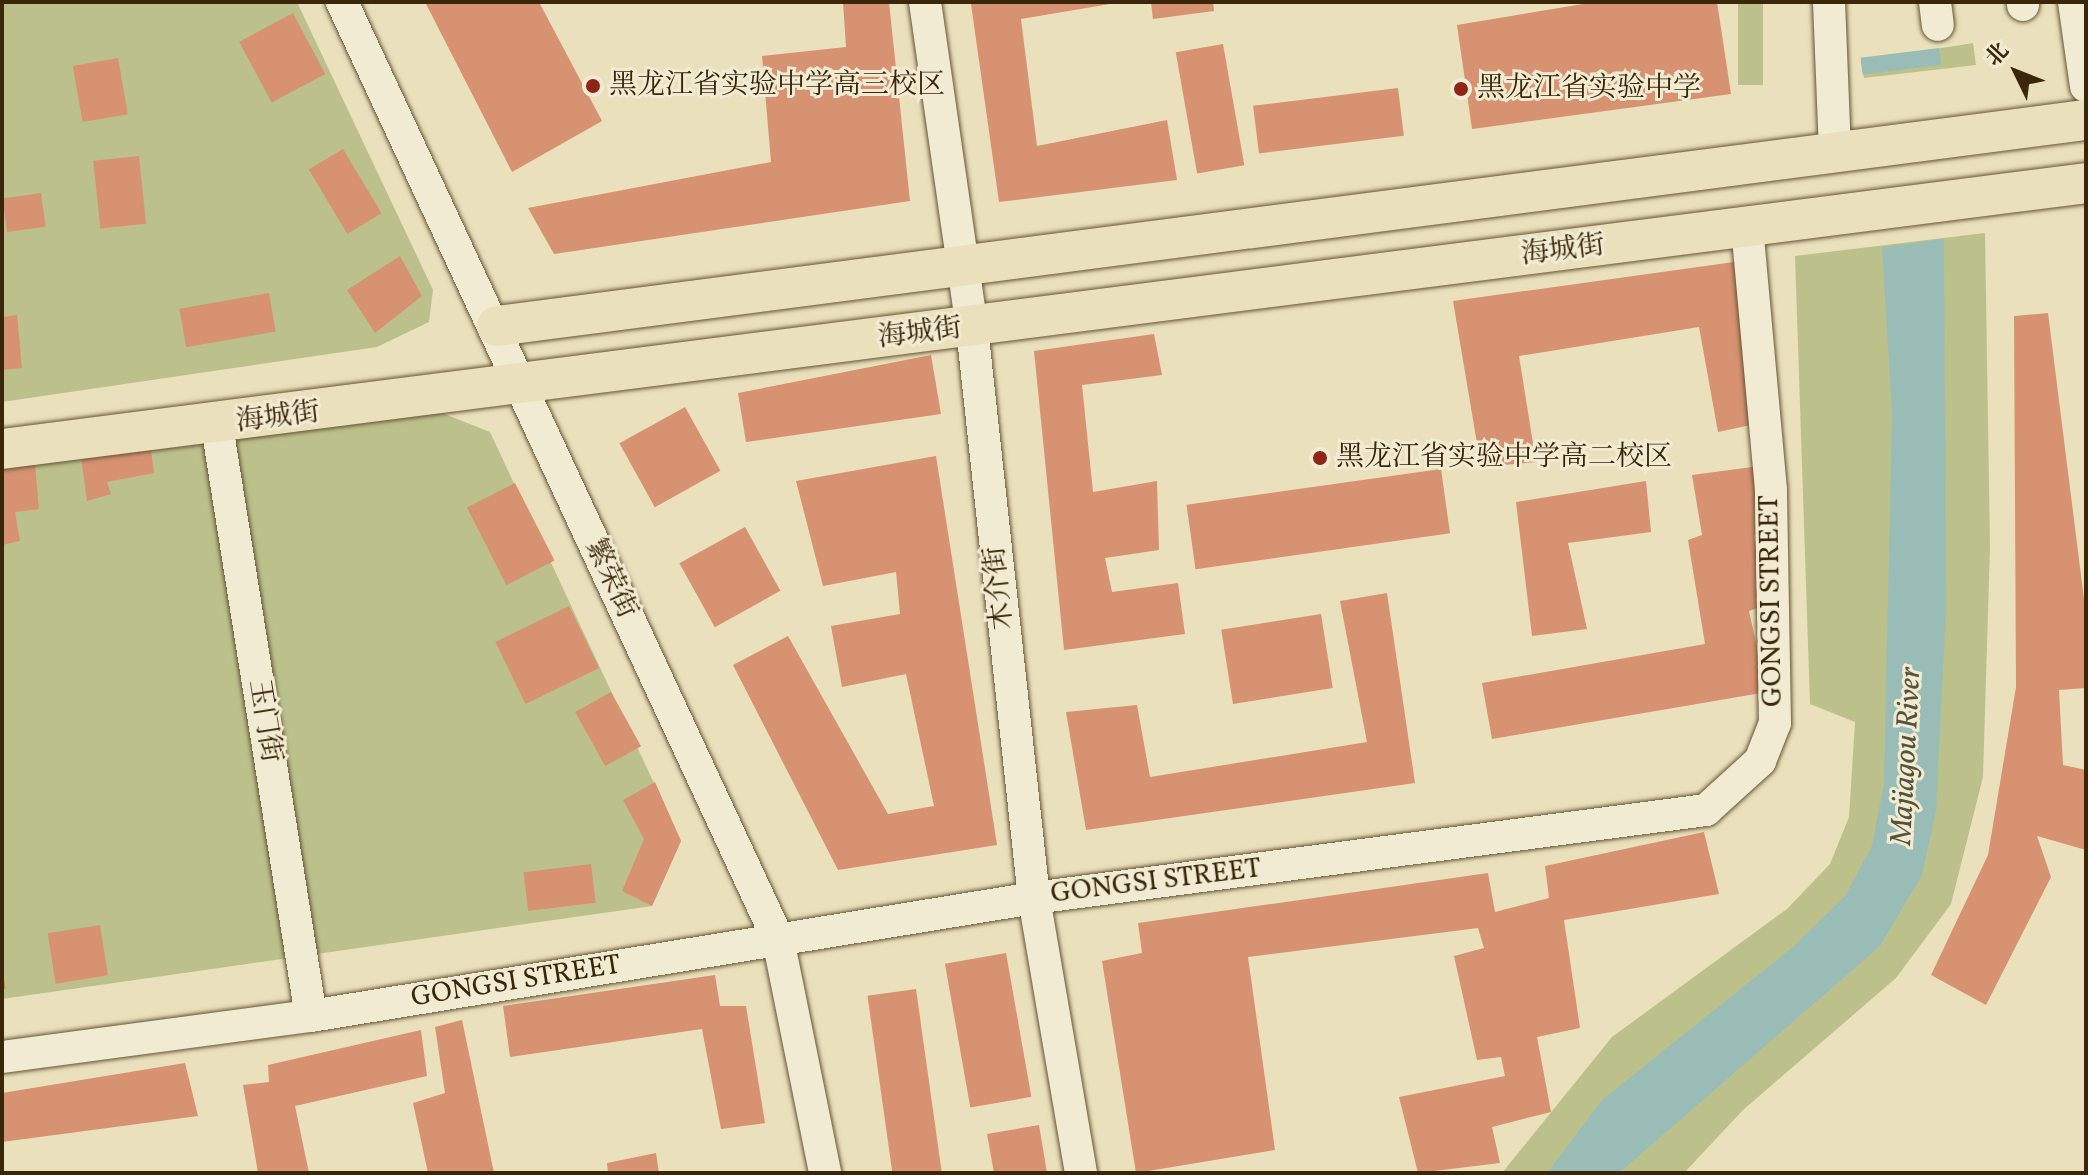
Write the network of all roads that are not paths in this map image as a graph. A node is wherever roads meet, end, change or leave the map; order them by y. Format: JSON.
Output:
{"nodes":[{"id":1,"x":342,"y":2,"type":"edge"},
{"id":2,"x":925,"y":2,"type":"edge"},
{"id":3,"x":1829,"y":2,"type":"edge"},
{"id":4,"x":2074,"y":2,"type":"edge"},
{"id":5,"x":2086,"y":86,"type":"edge"},
{"id":6,"x":2086,"y":120,"type":"edge"},
{"id":7,"x":1835,"y":153,"type":"junction"},
{"id":8,"x":2086,"y":183,"type":"edge"},
{"id":9,"x":1747,"y":227,"type":"junction"},
{"id":10,"x":963,"y":266,"type":"junction"},
{"id":11,"x":497,"y":326,"type":"junction"},
{"id":12,"x":972,"y":328,"type":"junction"},
{"id":13,"x":520,"y":387,"type":"junction"},
{"id":14,"x":217,"y":426,"type":"junction"},
{"id":15,"x":2,"y":449,"type":"edge"},
{"id":16,"x":1034,"y":898,"type":"junction"},
{"id":17,"x":778,"y":939,"type":"junction"},
{"id":18,"x":311,"y":1016,"type":"junction"},
{"id":19,"x":2,"y":1057,"type":"edge"},
{"id":20,"x":825,"y":1173,"type":"edge"},
{"id":21,"x":1081,"y":1173,"type":"edge"}],
"edges":[{"from":1,"to":11,"type":"street","name":"繁荣街"},
{"from":2,"to":10,"type":"street","name":"木介街"},
{"from":3,"to":7,"type":"street"},
{"from":4,"to":5,"type":"street"},
{"from":6,"to":7,"type":"main road"},
{"from":7,"to":10,"type":"main road"},
{"from":8,"to":9,"type":"main road","name":"海城街"},
{"from":9,"to":12,"type":"main road","name":"海城街"},
{"from":9,"to":16,"type":"street","name":"GONGSI STREET"},
{"from":10,"to":11,"type":"main road"},
{"from":10,"to":12,"type":"street","name":"木介街"},
{"from":11,"to":13,"type":"street","name":"繁荣街"},
{"from":12,"to":13,"type":"main road","name":"海城街"},
{"from":12,"to":16,"type":"street","name":"木介街"},
{"from":13,"to":14,"type":"main road","name":"海城街"},
{"from":13,"to":17,"type":"street","name":"繁荣街"},
{"from":14,"to":15,"type":"main road","name":"海城街"},
{"from":14,"to":18,"type":"street","name":"玉门街"},
{"from":16,"to":17,"type":"street","name":"GONGSI STREET"},
{"from":16,"to":21,"type":"street","name":"木介街"},
{"from":17,"to":18,"type":"street","name":"GONGSI STREET"},
{"from":17,"to":20,"type":"street","name":"繁荣街"},
{"from":18,"to":19,"type":"street","name":"GONGSI STREET"}]}
